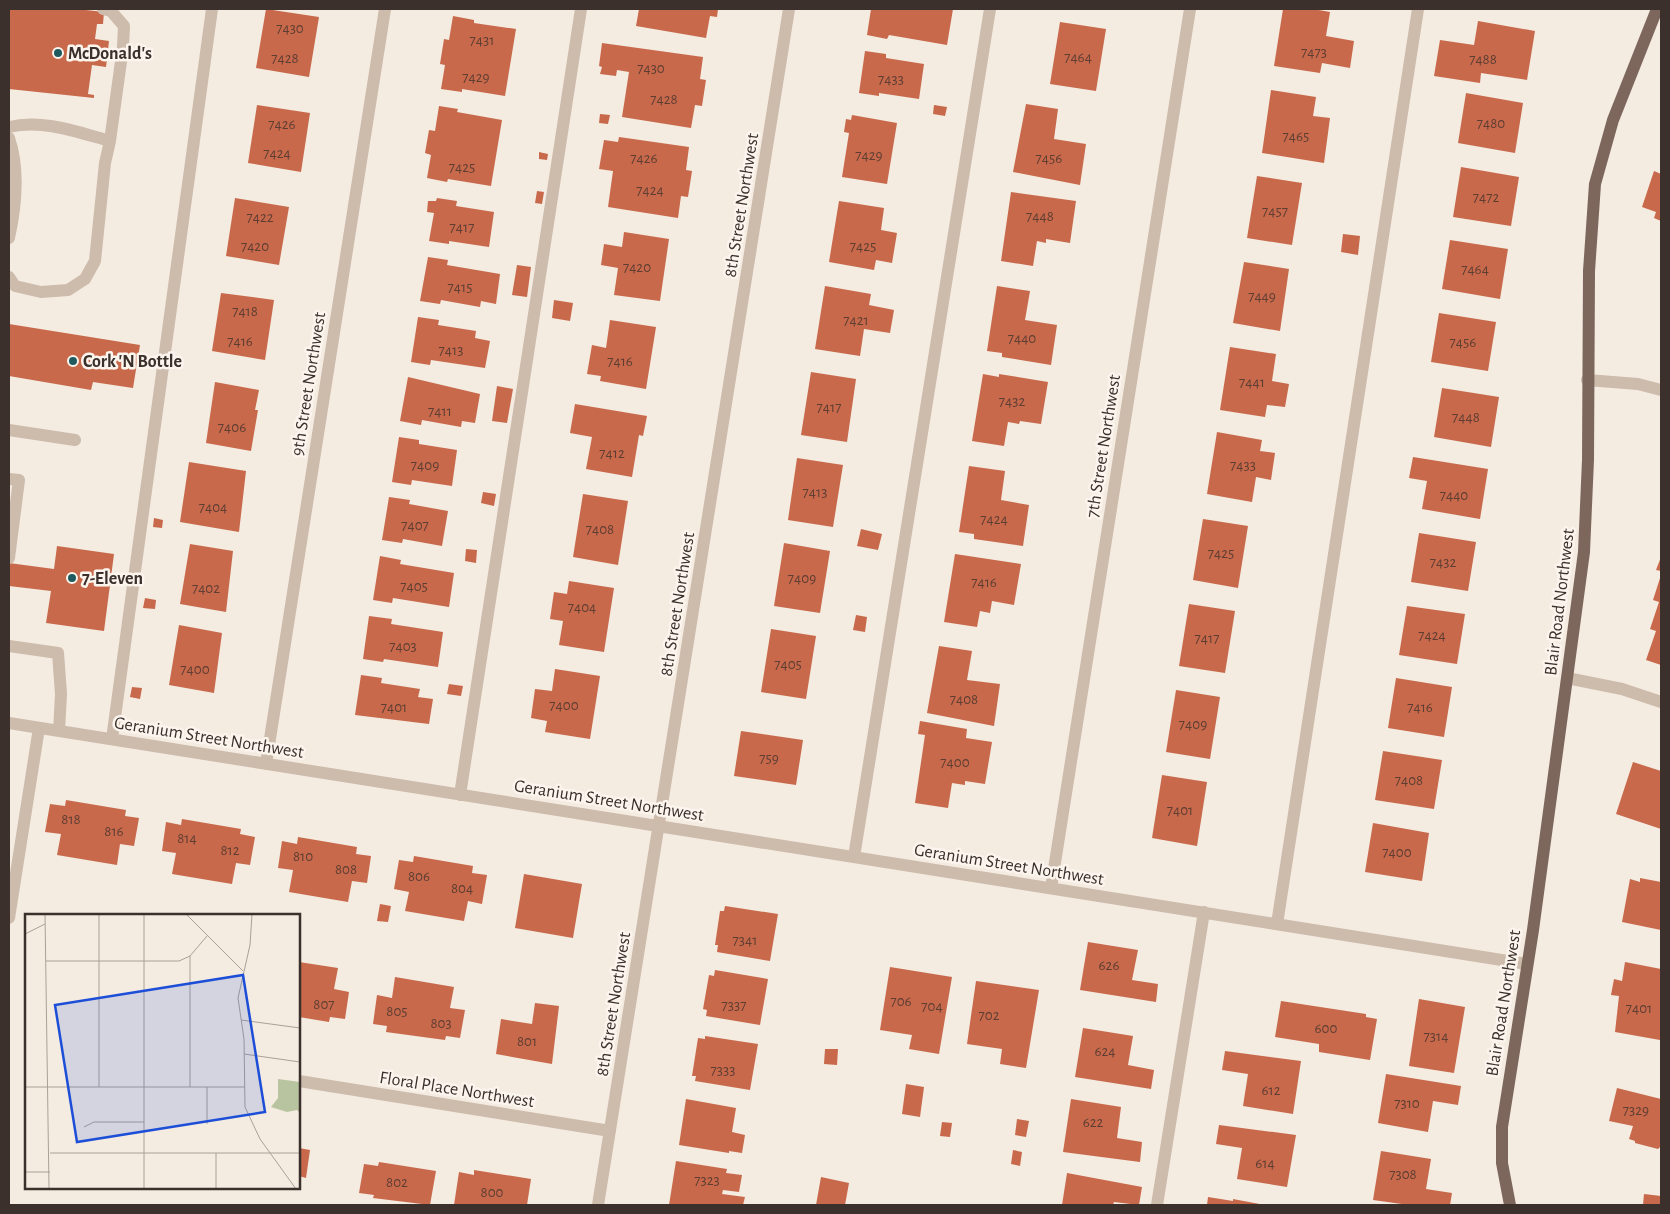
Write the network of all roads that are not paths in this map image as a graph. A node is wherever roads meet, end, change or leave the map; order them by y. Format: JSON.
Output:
{"nodes":[{"id":1,"x":103,"y":9,"type":"edge"},
{"id":2,"x":212,"y":9,"type":"edge"},
{"id":3,"x":385,"y":9,"type":"edge"},
{"id":4,"x":582,"y":9,"type":"edge"},
{"id":5,"x":789,"y":9,"type":"edge"},
{"id":6,"x":990,"y":9,"type":"edge"},
{"id":7,"x":1190,"y":9,"type":"edge"},
{"id":8,"x":1418,"y":9,"type":"edge"},
{"id":9,"x":1657,"y":9,"type":"edge"},
{"id":10,"x":9,"y":127,"type":"edge"},
{"id":11,"x":9,"y":138,"type":"edge"},
{"id":12,"x":110,"y":141,"type":"junction"},
{"id":13,"x":9,"y":238,"type":"edge"},
{"id":14,"x":9,"y":277,"type":"edge"},
{"id":15,"x":1587,"y":380,"type":"junction"},
{"id":16,"x":1661,"y":390,"type":"edge"},
{"id":17,"x":9,"y":430,"type":"edge"},
{"id":18,"x":75,"y":440,"type":"dead end"},
{"id":19,"x":9,"y":479,"type":"edge"},
{"id":20,"x":11,"y":526,"type":"edge"},
{"id":21,"x":9,"y":558,"type":"edge"},
{"id":22,"x":9,"y":646,"type":"edge"},
{"id":23,"x":1567,"y":678,"type":"junction"},
{"id":24,"x":1661,"y":702,"type":"edge"},
{"id":25,"x":9,"y":723,"type":"edge"},
{"id":26,"x":40,"y":728,"type":"junction"},
{"id":27,"x":59,"y":731,"type":"junction"},
{"id":28,"x":112,"y":739,"type":"junction"},
{"id":29,"x":266,"y":764,"type":"junction"},
{"id":30,"x":460,"y":794,"type":"junction"},
{"id":31,"x":660,"y":826,"type":"junction"},
{"id":32,"x":854,"y":857,"type":"junction"},
{"id":33,"x":1051,"y":888,"type":"junction"},
{"id":34,"x":1204,"y":912,"type":"junction"},
{"id":35,"x":9,"y":918,"type":"edge"},
{"id":36,"x":1278,"y":924,"type":"junction"},
{"id":37,"x":1527,"y":964,"type":"junction"},
{"id":38,"x":300,"y":1081,"type":"edge"},
{"id":39,"x":610,"y":1131,"type":"junction"},
{"id":40,"x":598,"y":1205,"type":"edge"},
{"id":41,"x":1157,"y":1205,"type":"edge"},
{"id":42,"x":1510,"y":1205,"type":"edge"}],
"edges":[{"from":1,"to":12,"type":"street"},
{"from":2,"to":28,"type":"street"},
{"from":3,"to":29,"type":"street","name":"9th Street Northwest"},
{"from":4,"to":30,"type":"street"},
{"from":5,"to":31,"type":"street","name":"8th Street Northwest"},
{"from":6,"to":32,"type":"street"},
{"from":7,"to":33,"type":"street","name":"7th Street Northwest"},
{"from":8,"to":36,"type":"street"},
{"from":9,"to":15,"type":"main road","name":"Blair Road Northwest"},
{"from":10,"to":12,"type":"street"},
{"from":11,"to":13,"type":"street"},
{"from":12,"to":14,"type":"street"},
{"from":15,"to":16,"type":"street"},
{"from":15,"to":23,"type":"main road","name":"Blair Road Northwest"},
{"from":17,"to":18,"type":"street"},
{"from":19,"to":20,"type":"street"},
{"from":20,"to":21,"type":"street"},
{"from":22,"to":27,"type":"street"},
{"from":23,"to":24,"type":"street"},
{"from":23,"to":37,"type":"main road","name":"Blair Road Northwest"},
{"from":25,"to":26,"type":"street","name":"Geranium Street Northwest"},
{"from":26,"to":27,"type":"street","name":"Geranium Street Northwest"},
{"from":26,"to":35,"type":"street"},
{"from":27,"to":28,"type":"street","name":"Geranium Street Northwest"},
{"from":28,"to":29,"type":"street","name":"Geranium Street Northwest"},
{"from":29,"to":30,"type":"street","name":"Geranium Street Northwest"},
{"from":30,"to":31,"type":"street","name":"Geranium Street Northwest"},
{"from":31,"to":32,"type":"street","name":"Geranium Street Northwest"},
{"from":31,"to":39,"type":"street","name":"8th Street Northwest"},
{"from":32,"to":33,"type":"street","name":"Geranium Street Northwest"},
{"from":33,"to":34,"type":"street","name":"Geranium Street Northwest"},
{"from":34,"to":36,"type":"street","name":"Geranium Street Northwest"},
{"from":34,"to":41,"type":"street"},
{"from":36,"to":37,"type":"street","name":"Geranium Street Northwest"},
{"from":37,"to":42,"type":"main road","name":"Blair Road Northwest"},
{"from":38,"to":39,"type":"street","name":"Floral Place Northwest"},
{"from":39,"to":40,"type":"street","name":"8th Street Northwest"}]}
